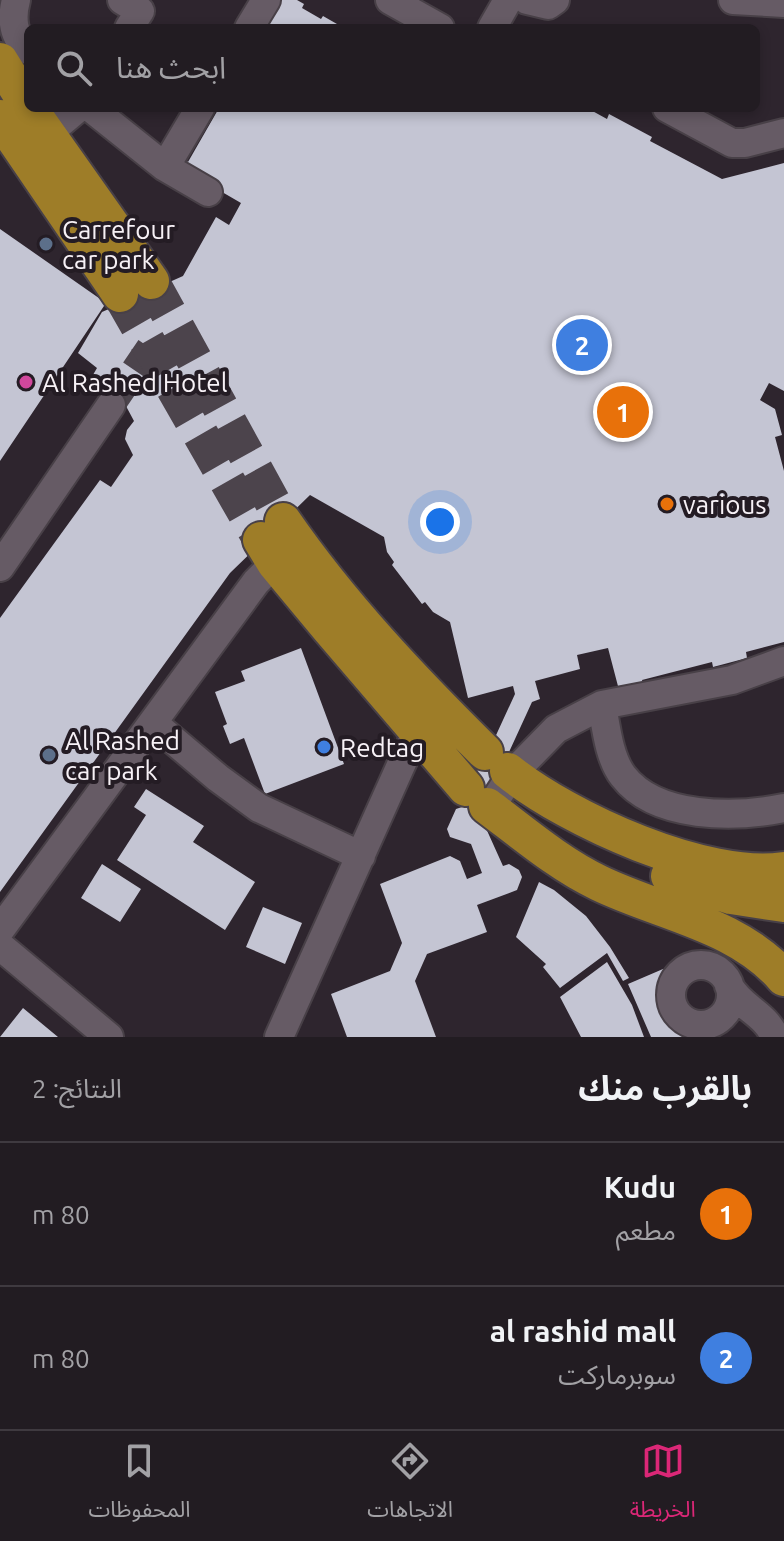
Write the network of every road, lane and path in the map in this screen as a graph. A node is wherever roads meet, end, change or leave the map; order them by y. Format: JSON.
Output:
{"nodes":[{"id":1,"x":16,"y":0,"type":"edge"},
{"id":2,"x":122,"y":0,"type":"edge"},
{"id":3,"x":266,"y":0,"type":"edge"},
{"id":4,"x":390,"y":0,"type":"edge"},
{"id":5,"x":508,"y":0,"type":"edge"},
{"id":6,"x":527,"y":0,"type":"edge"},
{"id":7,"x":555,"y":0,"type":"edge"},
{"id":8,"x":733,"y":0,"type":"edge"},
{"id":9,"x":784,"y":3,"type":"edge"},
{"id":10,"x":132,"y":24,"type":"edge"},
{"id":11,"x":251,"y":24,"type":"edge"},
{"id":12,"x":433,"y":24,"type":"edge"},
{"id":13,"x":494,"y":24,"type":"edge"},
{"id":14,"x":24,"y":46,"type":"edge"},
{"id":15,"x":0,"y":61,"type":"edge"},
{"id":16,"x":24,"y":101,"type":"edge"},
{"id":17,"x":58,"y":112,"type":"edge"},
{"id":18,"x":96,"y":112,"type":"edge"},
{"id":19,"x":198,"y":112,"type":"edge"},
{"id":20,"x":674,"y":112,"type":"edge"},
{"id":21,"x":34,"y":117,"type":"edge"},
{"id":22,"x":0,"y":118,"type":"edge"},
{"id":23,"x":784,"y":133,"type":"edge"},
{"id":24,"x":165,"y":167,"type":"junction"},
{"id":25,"x":208,"y":192,"type":"dead end"},
{"id":26,"x":111,"y":405,"type":"tunnel mouth"},
{"id":27,"x":273,"y":541,"type":"joint"},
{"id":28,"x":0,"y":567,"type":"edge"},
{"id":29,"x":784,"y":661,"type":"edge"},
{"id":30,"x":602,"y":705,"type":"junction"},
{"id":31,"x":426,"y":716,"type":"junction"},
{"id":32,"x":153,"y":723,"type":"junction"},
{"id":33,"x":502,"y":766,"type":"junction"},
{"id":34,"x":481,"y":801,"type":"junction"},
{"id":35,"x":784,"y":808,"type":"edge"},
{"id":36,"x":590,"y":822,"type":"junction"},
{"id":37,"x":361,"y":856,"type":"junction"},
{"id":38,"x":784,"y":870,"type":"edge"},
{"id":39,"x":784,"y":904,"type":"edge"},
{"id":40,"x":0,"y":930,"type":"edge"},
{"id":41,"x":0,"y":946,"type":"edge"},
{"id":42,"x":778,"y":968,"type":"edge"},
{"id":43,"x":729,"y":986,"type":"junction"},
{"id":44,"x":710,"y":1031,"type":"edge"},
{"id":45,"x":109,"y":1037,"type":"edge"},
{"id":46,"x":279,"y":1037,"type":"edge"},
{"id":47,"x":775,"y":1037,"type":"edge"}],
"edges":[{"from":1,"to":14,"type":"street"},
{"from":2,"to":10,"type":"street"},
{"from":3,"to":11,"type":"street"},
{"from":4,"to":12,"type":"street"},
{"from":5,"to":13,"type":"street"},
{"from":6,"to":7,"type":"street"},
{"from":8,"to":9,"type":"street"},
{"from":15,"to":16,"type":"main road"},
{"from":17,"to":21,"type":"street"},
{"from":18,"to":24,"type":"street"},
{"from":19,"to":24,"type":"street"},
{"from":20,"to":23,"type":"street"},
{"from":21,"to":22,"type":"main road"},
{"from":24,"to":25,"type":"street"},
{"from":26,"to":28,"type":"street"},
{"from":27,"to":31,"type":"main road"},
{"from":27,"to":32,"type":"street"},
{"from":29,"to":30,"type":"street"},
{"from":30,"to":33,"type":"street"},
{"from":30,"to":35,"type":"street"},
{"from":31,"to":33,"type":"main road"},
{"from":31,"to":34,"type":"main road"},
{"from":31,"to":37,"type":"street"},
{"from":32,"to":37,"type":"street"},
{"from":32,"to":40,"type":"street"},
{"from":33,"to":34,"type":"street"},
{"from":33,"to":36,"type":"main road"},
{"from":34,"to":42,"type":"main road"},
{"from":36,"to":38,"type":"main road"},
{"from":36,"to":39,"type":"main road"},
{"from":37,"to":46,"type":"street"},
{"from":41,"to":45,"type":"street"},
{"from":43,"to":44,"type":"street"},
{"from":43,"to":44,"type":"street"},
{"from":43,"to":47,"type":"street"}]}
